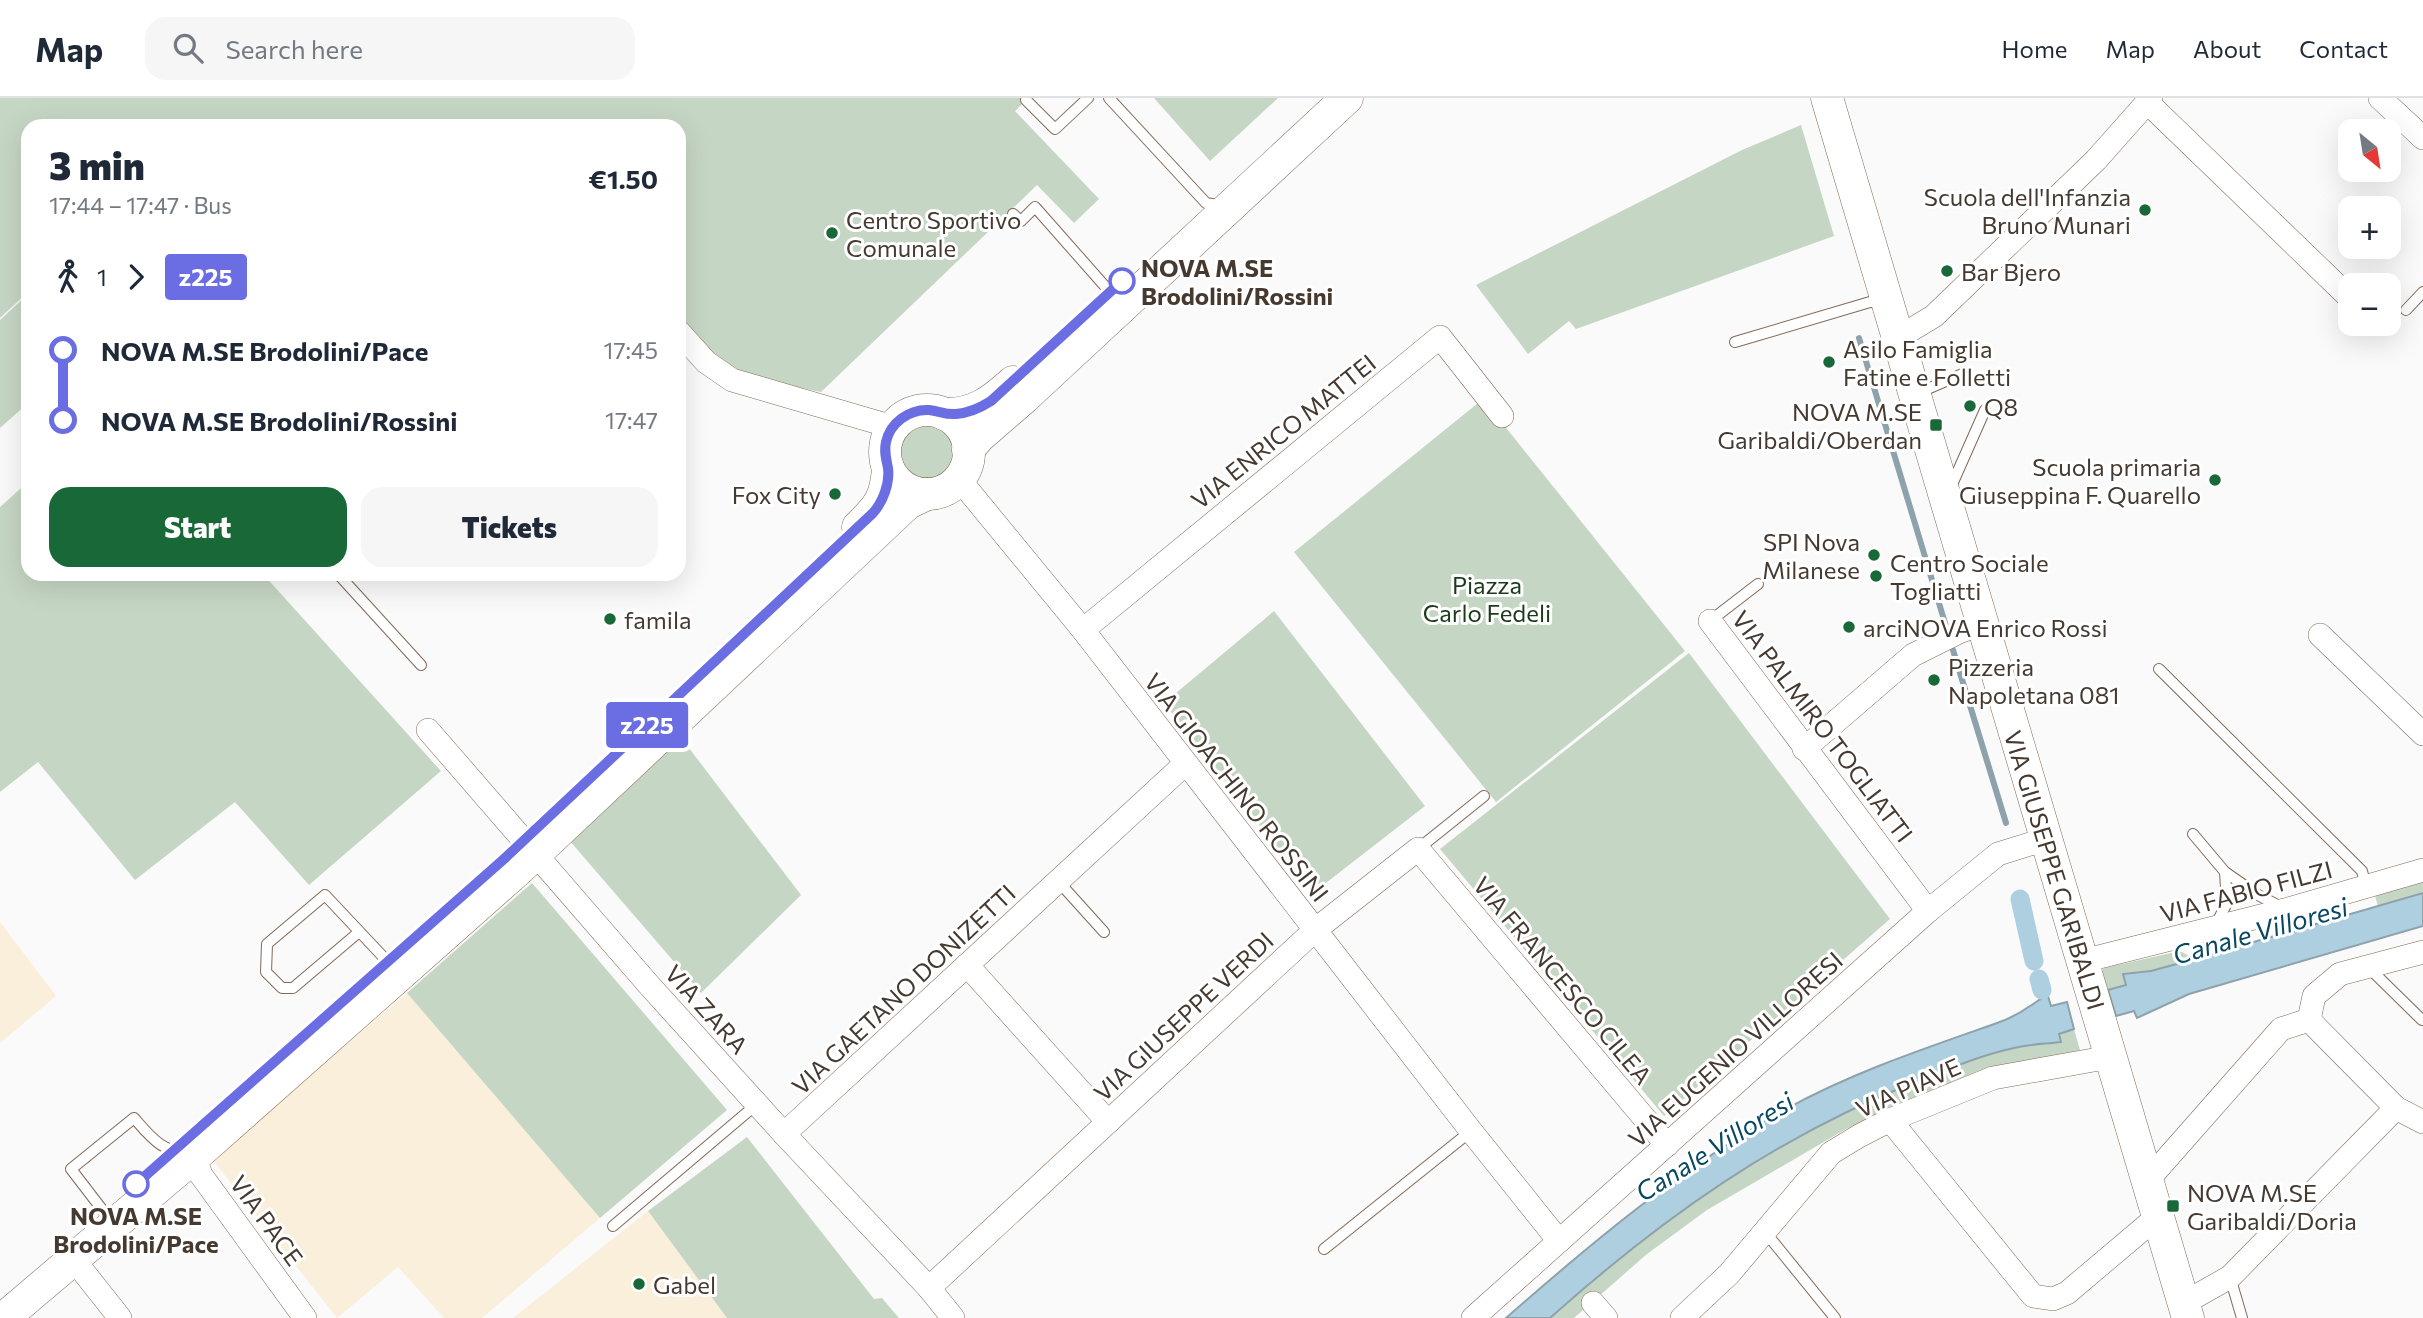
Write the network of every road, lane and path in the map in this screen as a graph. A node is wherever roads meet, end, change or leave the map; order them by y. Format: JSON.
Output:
{"nodes":[{"id":1,"x":1088,"y":98,"type":"edge"},
{"id":2,"x":1109,"y":98,"type":"edge"},
{"id":3,"x":1319,"y":98,"type":"edge"},
{"id":4,"x":1347,"y":98,"type":"edge"},
{"id":5,"x":1827,"y":98,"type":"edge"},
{"id":6,"x":2380,"y":98,"type":"edge"},
{"id":7,"x":1026,"y":100,"type":"dead end"},
{"id":8,"x":2149,"y":100,"type":"edge"},
{"id":9,"x":2423,"y":138,"type":"edge"},
{"id":10,"x":1255,"y":183,"type":"junction"},
{"id":11,"x":1206,"y":203,"type":"junction"},
{"id":12,"x":1013,"y":214,"type":"dead end"},
{"id":13,"x":2338,"y":286,"type":"edge"},
{"id":14,"x":1110,"y":292,"type":"junction"},
{"id":15,"x":2423,"y":292,"type":"edge"},
{"id":16,"x":1886,"y":301,"type":"junction"},
{"id":17,"x":2406,"y":310,"type":"dead end"},
{"id":18,"x":1896,"y":338,"type":"junction"},
{"id":19,"x":686,"y":340,"type":"edge"},
{"id":20,"x":1735,"y":342,"type":"dead end"},
{"id":21,"x":1060,"y":364,"type":"junction"},
{"id":22,"x":1966,"y":372,"type":"dead end"},
{"id":23,"x":1913,"y":395,"type":"junction"},
{"id":24,"x":1986,"y":410,"type":"dead end"},
{"id":25,"x":944,"y":414,"type":"junction"},
{"id":26,"x":1502,"y":416,"type":"dead end"},
{"id":27,"x":893,"y":427,"type":"junction"},
{"id":28,"x":964,"y":464,"type":"junction"},
{"id":29,"x":888,"y":468,"type":"junction"},
{"id":30,"x":927,"y":494,"type":"junction"},
{"id":31,"x":1945,"y":501,"type":"junction"},
{"id":32,"x":344,"y":581,"type":"edge"},
{"id":33,"x":1758,"y":584,"type":"dead end"},
{"id":34,"x":1710,"y":621,"type":"joint"},
{"id":35,"x":1981,"y":624,"type":"junction"},
{"id":36,"x":1083,"y":630,"type":"junction"},
{"id":37,"x":2320,"y":635,"type":"dead end"},
{"id":38,"x":421,"y":665,"type":"dead end"},
{"id":39,"x":2159,"y":669,"type":"dead end"},
{"id":40,"x":428,"y":730,"type":"dead end"},
{"id":41,"x":2423,"y":734,"type":"edge"},
{"id":42,"x":1804,"y":749,"type":"junction"},
{"id":43,"x":1185,"y":764,"type":"junction"},
{"id":44,"x":1485,"y":796,"type":"dead end"},
{"id":45,"x":2193,"y":834,"type":"dead end"},
{"id":46,"x":2046,"y":839,"type":"junction"},
{"id":47,"x":529,"y":847,"type":"junction"},
{"id":48,"x":1418,"y":849,"type":"junction"},
{"id":49,"x":2423,"y":870,"type":"edge"},
{"id":50,"x":2225,"y":872,"type":"junction"},
{"id":51,"x":1058,"y":881,"type":"junction"},
{"id":52,"x":2366,"y":887,"type":"junction"},
{"id":53,"x":2286,"y":910,"type":"junction"},
{"id":54,"x":1928,"y":911,"type":"junction"},
{"id":55,"x":2212,"y":929,"type":"junction"},
{"id":56,"x":1315,"y":930,"type":"junction"},
{"id":57,"x":359,"y":932,"type":"junction"},
{"id":58,"x":1104,"y":932,"type":"dead end"},
{"id":59,"x":2423,"y":952,"type":"edge"},
{"id":60,"x":2082,"y":961,"type":"junction"},
{"id":61,"x":388,"y":962,"type":"junction"},
{"id":62,"x":967,"y":965,"type":"junction"},
{"id":63,"x":2368,"y":967,"type":"junction"},
{"id":64,"x":2309,"y":1020,"type":"junction"},
{"id":65,"x":2422,"y":1020,"type":"edge"},
{"id":66,"x":2110,"y":1057,"type":"junction"},
{"id":67,"x":757,"y":1104,"type":"junction"},
{"id":68,"x":2396,"y":1108,"type":"junction"},
{"id":69,"x":1890,"y":1120,"type":"junction"},
{"id":70,"x":1108,"y":1122,"type":"junction"},
{"id":71,"x":2423,"y":1122,"type":"edge"},
{"id":72,"x":1471,"y":1131,"type":"junction"},
{"id":73,"x":784,"y":1134,"type":"junction"},
{"id":74,"x":1667,"y":1145,"type":"junction"},
{"id":75,"x":188,"y":1150,"type":"junction"},
{"id":76,"x":2147,"y":1181,"type":"junction"},
{"id":77,"x":104,"y":1212,"type":"junction"},
{"id":78,"x":2158,"y":1216,"type":"junction"},
{"id":79,"x":613,"y":1226,"type":"dead end"},
{"id":80,"x":1766,"y":1233,"type":"junction"},
{"id":81,"x":1559,"y":1241,"type":"junction"},
{"id":82,"x":1324,"y":1249,"type":"dead end"},
{"id":83,"x":82,"y":1270,"type":"dead end"},
{"id":84,"x":2230,"y":1277,"type":"junction"},
{"id":85,"x":50,"y":1278,"type":"junction"},
{"id":86,"x":929,"y":1288,"type":"junction"},
{"id":87,"x":0,"y":1297,"type":"edge"},
{"id":88,"x":2186,"y":1311,"type":"edge"},
{"id":89,"x":4,"y":1318,"type":"edge"},
{"id":90,"x":120,"y":1318,"type":"edge"},
{"id":91,"x":305,"y":1318,"type":"edge"},
{"id":92,"x":953,"y":1318,"type":"edge"},
{"id":93,"x":1473,"y":1318,"type":"edge"},
{"id":94,"x":1682,"y":1318,"type":"edge"},
{"id":95,"x":1835,"y":1318,"type":"edge"},
{"id":96,"x":2242,"y":1318,"type":"edge"}],
"edges":[{"from":1,"to":7,"type":"lane"},
{"from":2,"to":11,"type":"lane"},
{"from":3,"to":11,"type":"main road"},
{"from":4,"to":10,"type":"main road"},
{"from":5,"to":16,"type":"main road","name":"VIA GIUSEPPE GARIBALDI"},
{"from":6,"to":9,"type":"street"},
{"from":8,"to":13,"type":"street"},
{"from":8,"to":18,"type":"street"},
{"from":10,"to":11,"type":"lane"},
{"from":10,"to":21,"type":"main road"},
{"from":11,"to":14,"type":"main road"},
{"from":12,"to":14,"type":"lane"},
{"from":14,"to":21,"type":"lane"},
{"from":14,"to":25,"type":"main road"},
{"from":15,"to":17,"type":"lane"},
{"from":16,"to":18,"type":"main road","name":"VIA GIUSEPPE GARIBALDI"},
{"from":16,"to":20,"type":"lane"},
{"from":18,"to":23,"type":"main road","name":"VIA GIUSEPPE GARIBALDI"},
{"from":19,"to":27,"type":"street"},
{"from":21,"to":28,"type":"main road"},
{"from":22,"to":23,"type":"lane"},
{"from":23,"to":31,"type":"main road","name":"VIA GIUSEPPE GARIBALDI"},
{"from":24,"to":31,"type":"lane"},
{"from":25,"to":27,"type":"main road"},
{"from":25,"to":28,"type":"main road"},
{"from":26,"to":36,"type":"street","name":"VIA ENRICO MATTEI"},
{"from":27,"to":29,"type":"main road"},
{"from":28,"to":30,"type":"main road"},
{"from":28,"to":36,"type":"street","name":"VIA GIOACHINO ROSSINI"},
{"from":29,"to":30,"type":"main road"},
{"from":29,"to":47,"type":"main road"},
{"from":30,"to":47,"type":"main road"},
{"from":31,"to":35,"type":"main road","name":"VIA GIUSEPPE GARIBALDI"},
{"from":32,"to":38,"type":"lane"},
{"from":33,"to":34,"type":"lane","name":"VIA PALMIRO TOGLIATTI"},
{"from":34,"to":42,"type":"street","name":"VIA PALMIRO TOGLIATTI"},
{"from":35,"to":42,"type":"street"},
{"from":35,"to":46,"type":"main road","name":"VIA GIUSEPPE GARIBALDI"},
{"from":36,"to":43,"type":"street","name":"VIA GIOACHINO ROSSINI"},
{"from":37,"to":41,"type":"street"},
{"from":39,"to":52,"type":"lane"},
{"from":40,"to":47,"type":"street","name":"VIA ZARA"},
{"from":42,"to":54,"type":"street","name":"VIA PALMIRO TOGLIATTI"},
{"from":43,"to":51,"type":"street","name":"VIA GAETANO DONIZETTI"},
{"from":43,"to":56,"type":"street","name":"VIA GIOACHINO ROSSINI"},
{"from":44,"to":48,"type":"lane","name":"VIA GIUSEPPE VERDI"},
{"from":45,"to":50,"type":"lane"},
{"from":46,"to":54,"type":"street","name":"VIA EUGENIO VILLORESI"},
{"from":46,"to":60,"type":"main road","name":"VIA GIUSEPPE GARIBALDI"},
{"from":47,"to":61,"type":"main road"},
{"from":47,"to":67,"type":"street","name":"VIA ZARA"},
{"from":47,"to":75,"type":"main road"},
{"from":48,"to":56,"type":"street","name":"VIA GIUSEPPE VERDI"},
{"from":48,"to":74,"type":"street","name":"VIA FRANCESCO CILEA"},
{"from":49,"to":52,"type":"street","name":"VIA FABIO FILZI"},
{"from":50,"to":53,"type":"lane"},
{"from":50,"to":55,"type":"lane"},
{"from":51,"to":58,"type":"lane"},
{"from":51,"to":62,"type":"street","name":"VIA GAETANO DONIZETTI"},
{"from":52,"to":53,"type":"street","name":"VIA FABIO FILZI"},
{"from":53,"to":55,"type":"street","name":"VIA FABIO FILZI"},
{"from":54,"to":74,"type":"street","name":"VIA EUGENIO VILLORESI"},
{"from":55,"to":60,"type":"street","name":"VIA FABIO FILZI"},
{"from":56,"to":70,"type":"street","name":"VIA GIUSEPPE VERDI"},
{"from":56,"to":72,"type":"street","name":"VIA GIOACHINO ROSSINI"},
{"from":57,"to":57,"type":"lane"},
{"from":57,"to":61,"type":"lane"},
{"from":59,"to":63,"type":"street"},
{"from":60,"to":66,"type":"main road","name":"VIA GIUSEPPE GARIBALDI"},
{"from":61,"to":75,"type":"main road"},
{"from":62,"to":70,"type":"street"},
{"from":62,"to":73,"type":"street","name":"VIA GAETANO DONIZETTI"},
{"from":63,"to":64,"type":"street"},
{"from":63,"to":65,"type":"lane"},
{"from":64,"to":68,"type":"street"},
{"from":64,"to":76,"type":"street"},
{"from":66,"to":69,"type":"street","name":"VIA PIAVE"},
{"from":66,"to":76,"type":"main road","name":"VIA GIUSEPPE GARIBALDI"},
{"from":67,"to":73,"type":"street","name":"VIA ZARA"},
{"from":67,"to":79,"type":"lane"},
{"from":68,"to":71,"type":"street"},
{"from":68,"to":84,"type":"street"},
{"from":69,"to":78,"type":"street"},
{"from":69,"to":80,"type":"street","name":"VIA PIAVE"},
{"from":70,"to":86,"type":"street","name":"VIA GIUSEPPE VERDI"},
{"from":72,"to":81,"type":"street","name":"VIA GIOACHINO ROSSINI"},
{"from":72,"to":82,"type":"lane"},
{"from":73,"to":86,"type":"street","name":"VIA ZARA"},
{"from":74,"to":81,"type":"street","name":"VIA EUGENIO VILLORESI"},
{"from":75,"to":77,"type":"main road"},
{"from":75,"to":77,"type":"lane"},
{"from":75,"to":85,"type":"main road"},
{"from":75,"to":91,"type":"street","name":"VIA PACE"},
{"from":76,"to":78,"type":"main road","name":"VIA GIUSEPPE GARIBALDI"},
{"from":77,"to":85,"type":"lane"},
{"from":77,"to":87,"type":"main road"},
{"from":78,"to":88,"type":"main road","name":"VIA GIUSEPPE GARIBALDI"},
{"from":80,"to":94,"type":"street","name":"VIA PIAVE"},
{"from":80,"to":95,"type":"lane"},
{"from":81,"to":93,"type":"street","name":"VIA EUGENIO VILLORESI"},
{"from":83,"to":90,"type":"street"},
{"from":84,"to":88,"type":"street"},
{"from":84,"to":96,"type":"lane"},
{"from":85,"to":89,"type":"main road"},
{"from":86,"to":92,"type":"street","name":"VIA ZARA"}]}
